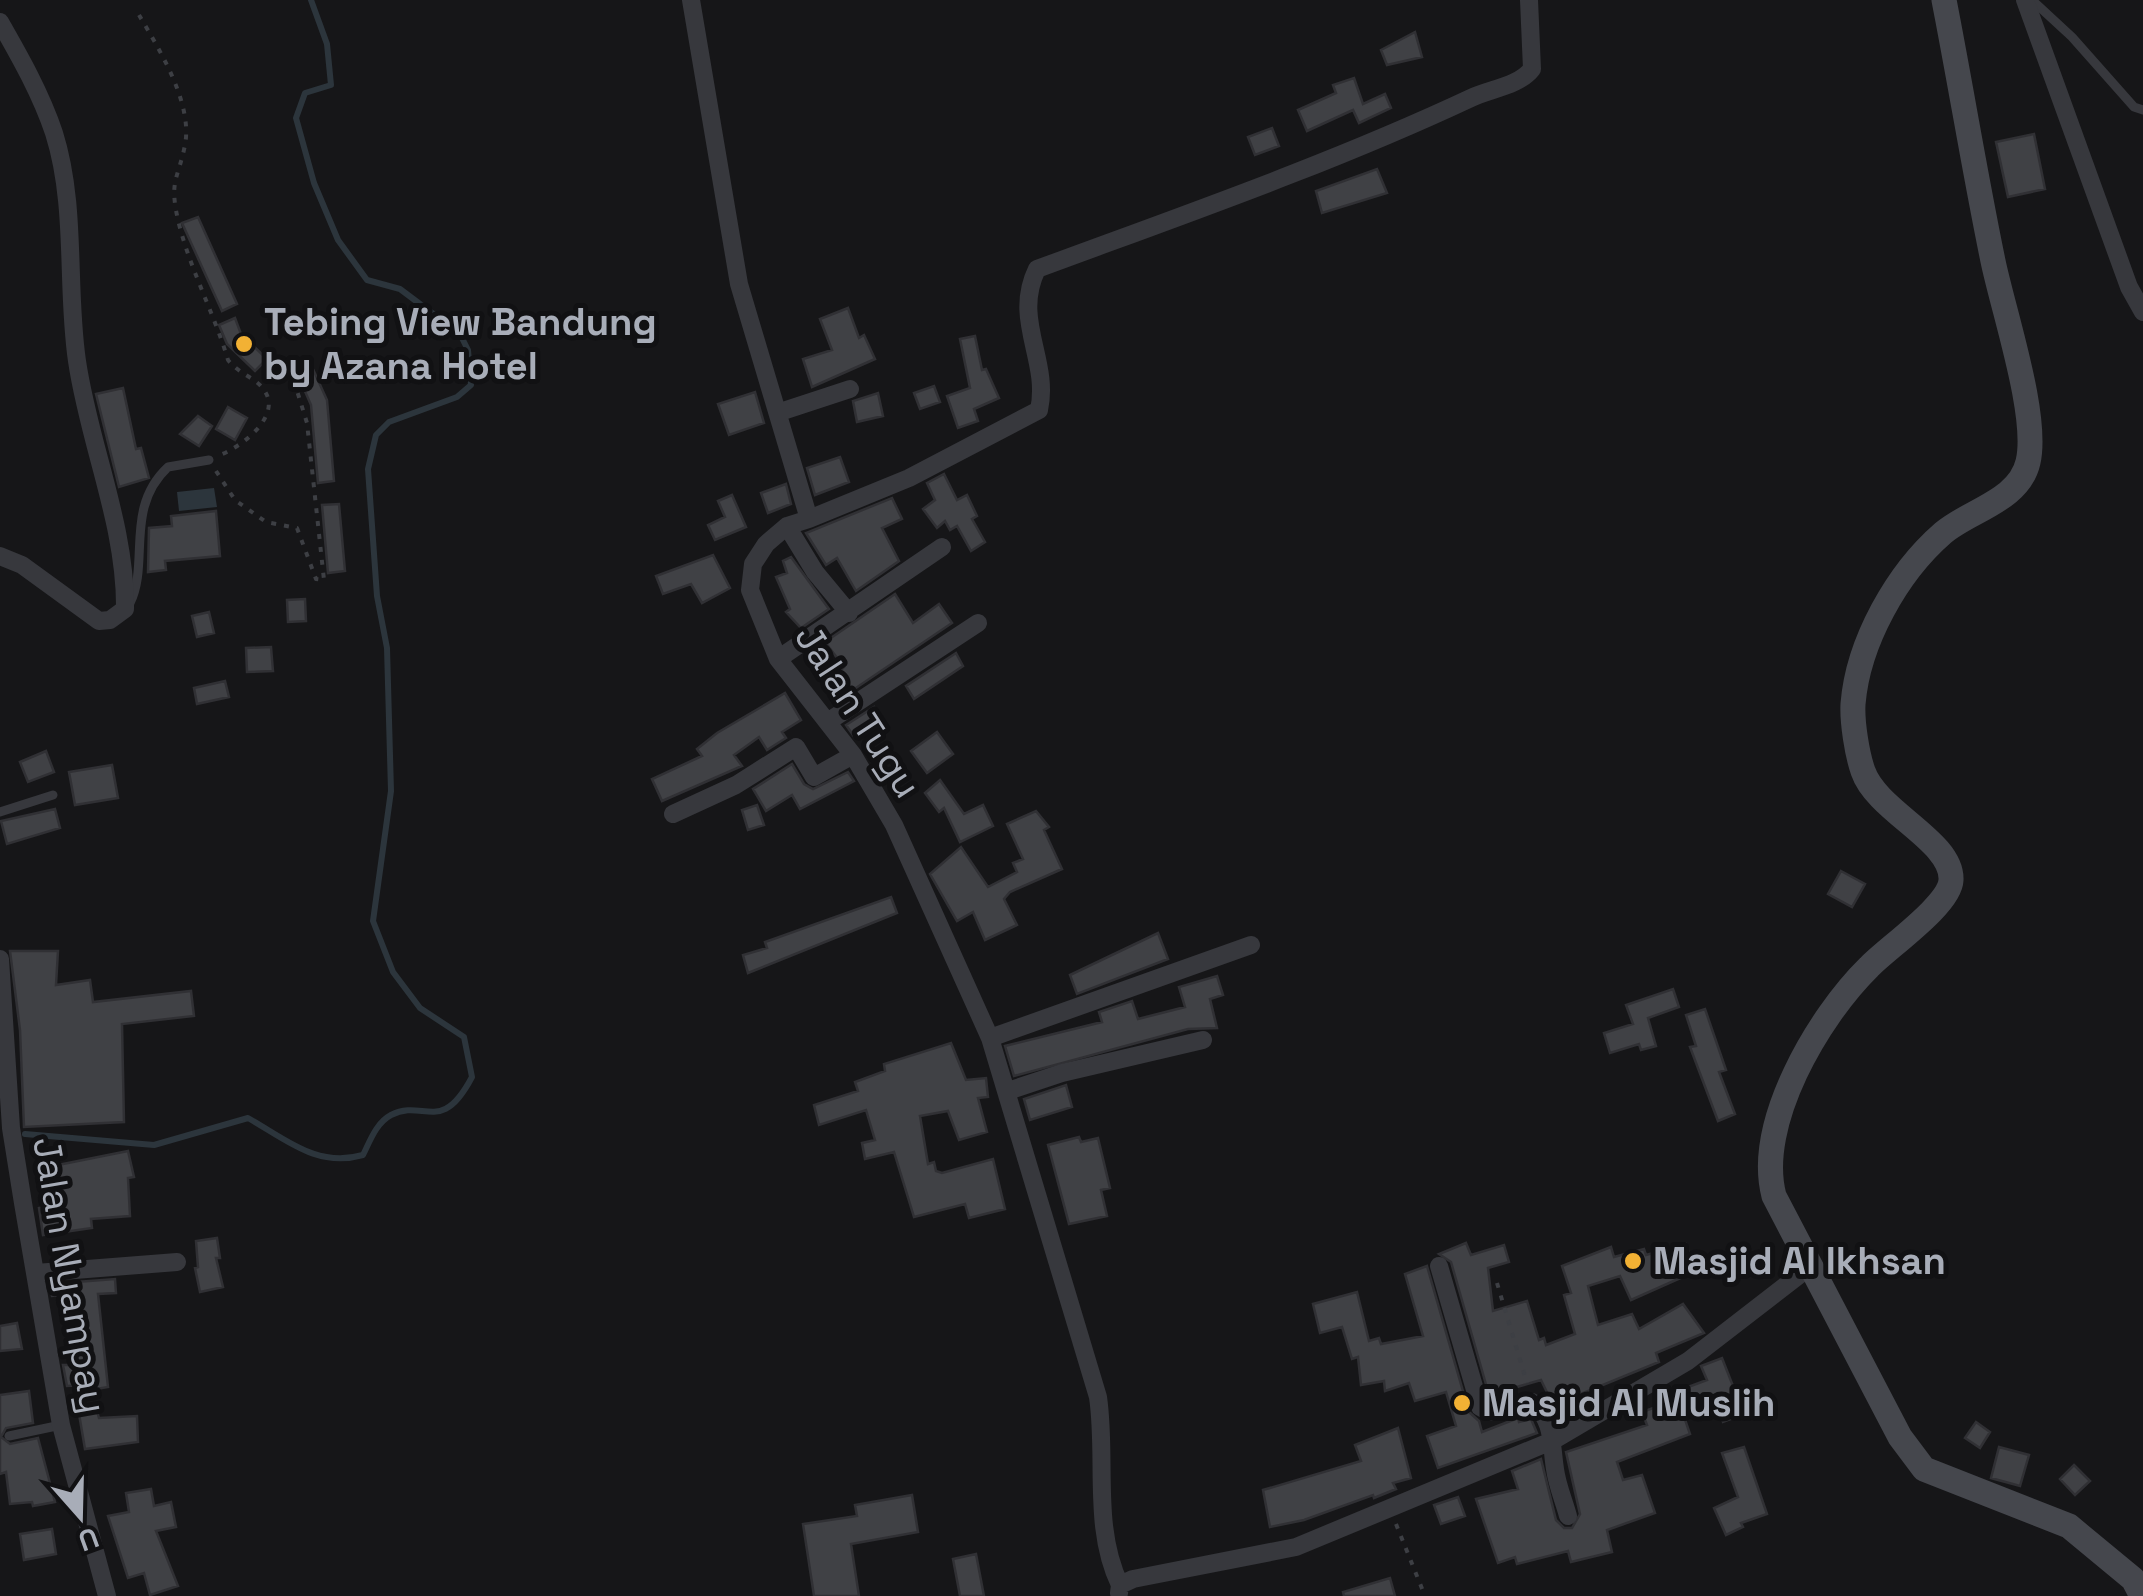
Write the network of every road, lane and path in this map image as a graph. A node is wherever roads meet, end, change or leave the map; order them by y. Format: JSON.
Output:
{"nodes":[{"id":1,"x":691,"y":0,"type":"edge"},
{"id":2,"x":1529,"y":0,"type":"edge"},
{"id":3,"x":1944,"y":0,"type":"edge"},
{"id":4,"x":2028,"y":0,"type":"edge"},
{"id":5,"x":139,"y":14,"type":"dead end"},
{"id":6,"x":0,"y":22,"type":"edge"},
{"id":7,"x":2143,"y":110,"type":"edge"},
{"id":8,"x":2143,"y":312,"type":"edge"},
{"id":9,"x":290,"y":368,"type":"dead end"},
{"id":10,"x":850,"y":389,"type":"dead end"},
{"id":11,"x":780,"y":412,"type":"junction"},
{"id":12,"x":209,"y":460,"type":"junction"},
{"id":13,"x":809,"y":519,"type":"junction"},
{"id":14,"x":787,"y":526,"type":"junction"},
{"id":15,"x":942,"y":547,"type":"dead end"},
{"id":16,"x":0,"y":556,"type":"edge"},
{"id":17,"x":125,"y":609,"type":"junction"},
{"id":18,"x":850,"y":614,"type":"junction"},
{"id":19,"x":978,"y":624,"type":"dead end"},
{"id":20,"x":778,"y":660,"type":"junction"},
{"id":21,"x":829,"y":721,"type":"junction"},
{"id":22,"x":853,"y":755,"type":"junction"},
{"id":23,"x":53,"y":795,"type":"dead end"},
{"id":24,"x":0,"y":812,"type":"edge"},
{"id":25,"x":673,"y":814,"type":"dead end"},
{"id":26,"x":1251,"y":945,"type":"dead end"},
{"id":27,"x":0,"y":959,"type":"edge"},
{"id":28,"x":990,"y":1038,"type":"junction"},
{"id":29,"x":1203,"y":1040,"type":"dead end"},
{"id":30,"x":1008,"y":1091,"type":"junction"},
{"id":31,"x":5,"y":1129,"type":"edge"},
{"id":32,"x":177,"y":1262,"type":"dead end"},
{"id":33,"x":1439,"y":1266,"type":"dead end"},
{"id":34,"x":1811,"y":1266,"type":"junction"},
{"id":35,"x":36,"y":1273,"type":"junction"},
{"id":36,"x":1497,"y":1283,"type":"dead end"},
{"id":37,"x":1532,"y":1402,"type":"junction"},
{"id":38,"x":62,"y":1424,"type":"junction"},
{"id":39,"x":8,"y":1436,"type":"dead end"},
{"id":40,"x":1554,"y":1440,"type":"junction"},
{"id":41,"x":1391,"y":1511,"type":"junction"},
{"id":42,"x":1568,"y":1516,"type":"dead end"},
{"id":43,"x":1119,"y":1590,"type":"edge"},
{"id":44,"x":106,"y":1596,"type":"edge"},
{"id":45,"x":1425,"y":1596,"type":"edge"},
{"id":46,"x":2142,"y":1596,"type":"edge"}],
"edges":[{"from":1,"to":11,"type":"street"},
{"from":2,"to":13,"type":"street"},
{"from":3,"to":34,"type":"main road"},
{"from":4,"to":7,"type":"lane"},
{"from":4,"to":8,"type":"street"},
{"from":5,"to":12,"type":"path"},
{"from":6,"to":17,"type":"street"},
{"from":9,"to":12,"type":"path"},
{"from":10,"to":11,"type":"street"},
{"from":11,"to":13,"type":"street"},
{"from":12,"to":17,"type":"lane"},
{"from":13,"to":14,"type":"street"},
{"from":14,"to":18,"type":"street"},
{"from":14,"to":20,"type":"street","name":"Jalan Tugu"},
{"from":15,"to":18,"type":"street"},
{"from":16,"to":17,"type":"street"},
{"from":18,"to":20,"type":"street"},
{"from":19,"to":21,"type":"street"},
{"from":20,"to":21,"type":"street","name":"Jalan Tugu"},
{"from":21,"to":22,"type":"street","name":"Jalan Tugu"},
{"from":22,"to":25,"type":"street"},
{"from":22,"to":28,"type":"street","name":"Jalan Tugu"},
{"from":23,"to":24,"type":"lane"},
{"from":26,"to":28,"type":"street"},
{"from":27,"to":31,"type":"street","name":"Jalan Nyampay"},
{"from":28,"to":30,"type":"street","name":"Jalan Tugu"},
{"from":29,"to":30,"type":"street"},
{"from":30,"to":43,"type":"street","name":"Jalan Tugu"},
{"from":31,"to":35,"type":"street","name":"Jalan Nyampay"},
{"from":32,"to":35,"type":"street"},
{"from":33,"to":37,"type":"street"},
{"from":34,"to":40,"type":"street"},
{"from":34,"to":46,"type":"main road"},
{"from":35,"to":38,"type":"street","name":"Jalan Nyampay"},
{"from":36,"to":37,"type":"path"},
{"from":37,"to":40,"type":"street"},
{"from":38,"to":39,"type":"lane"},
{"from":38,"to":44,"type":"street","name":"Jalan Nyampay"},
{"from":40,"to":41,"type":"street"},
{"from":40,"to":42,"type":"street"},
{"from":41,"to":43,"type":"street"},
{"from":41,"to":45,"type":"path"}]}
